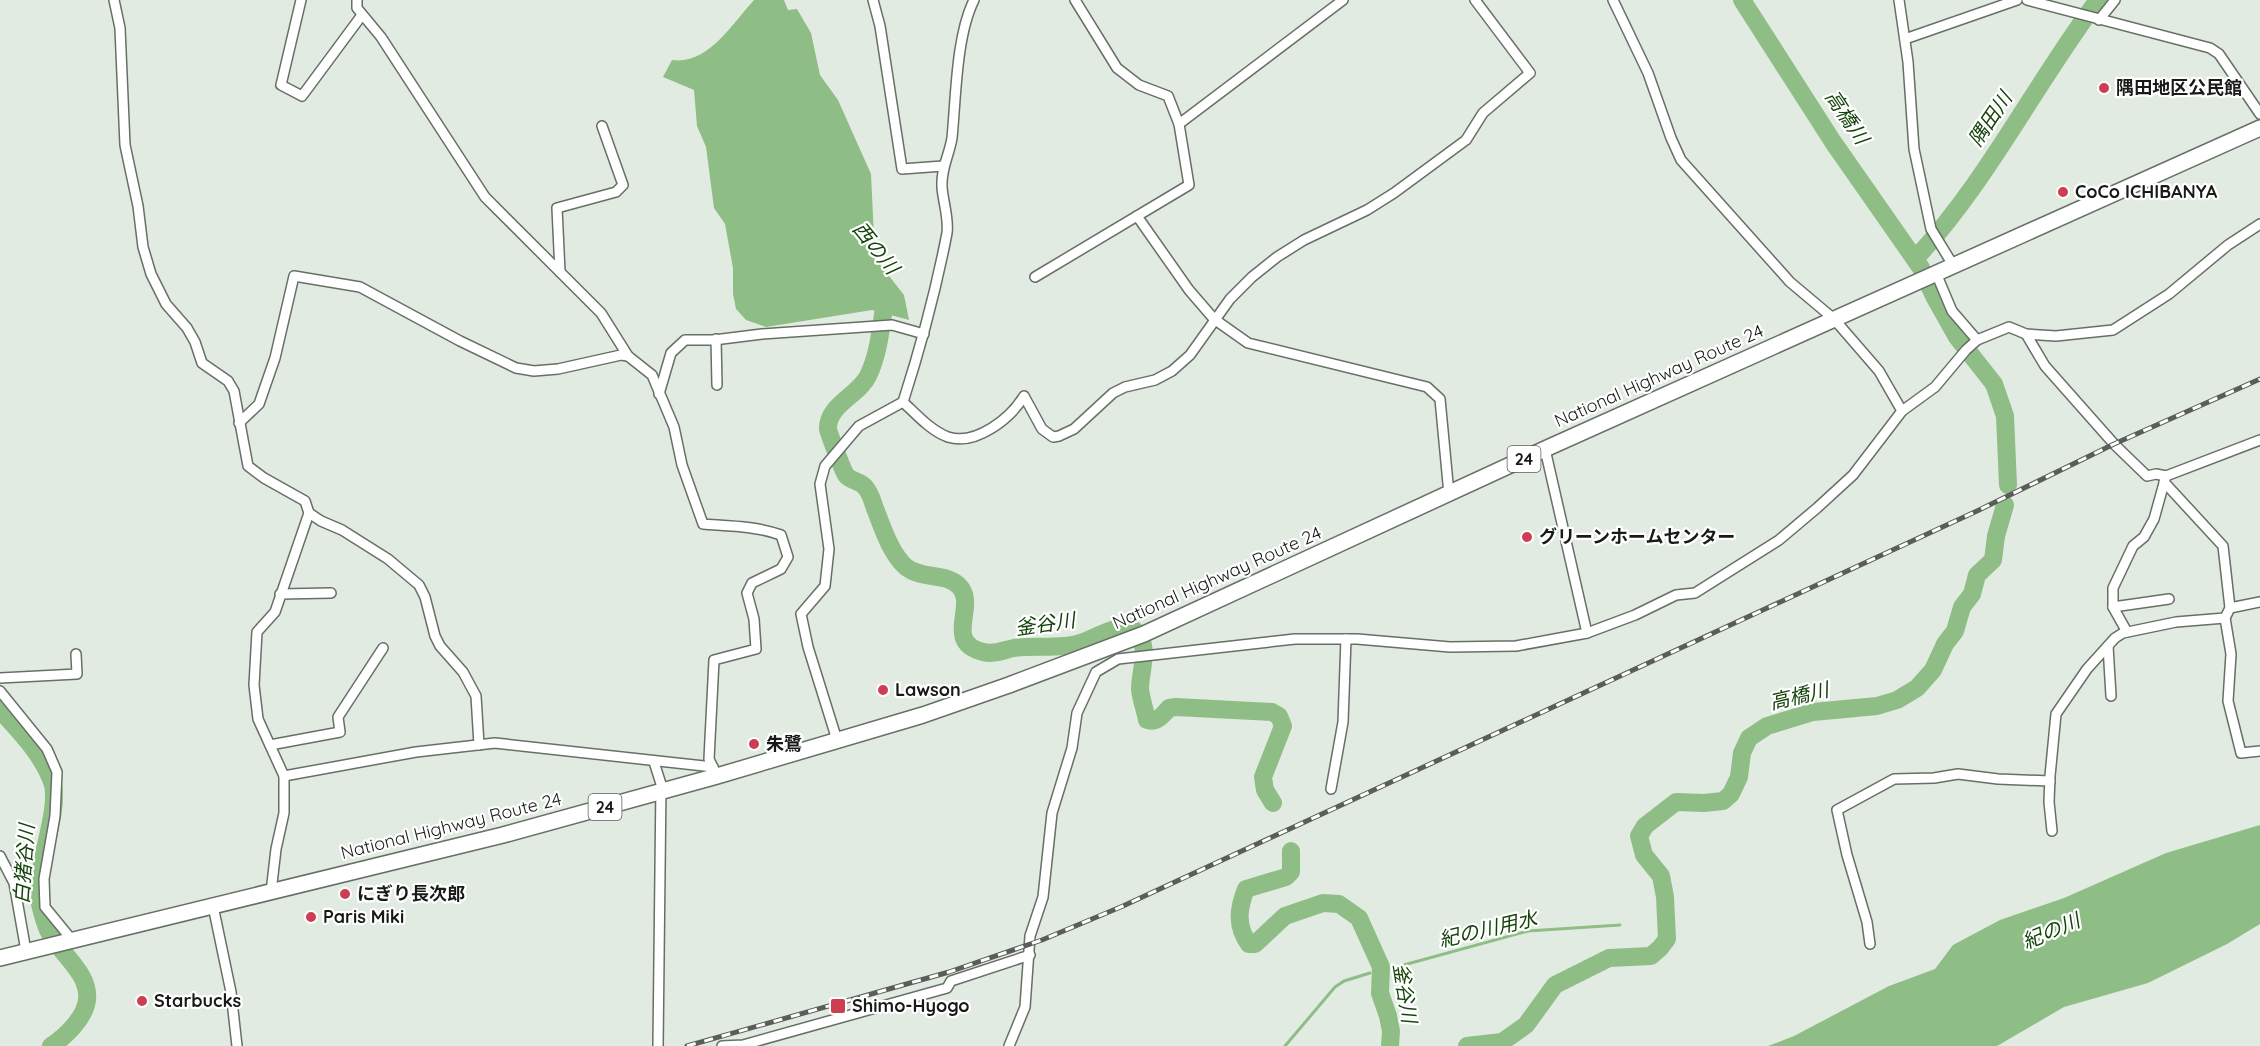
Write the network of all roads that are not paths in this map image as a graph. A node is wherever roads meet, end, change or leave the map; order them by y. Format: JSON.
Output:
{"nodes":[{"id":1,"x":114,"y":0,"type":"edge"},
{"id":2,"x":301,"y":0,"type":"edge"},
{"id":3,"x":357,"y":0,"type":"edge"},
{"id":4,"x":873,"y":0,"type":"edge"},
{"id":5,"x":974,"y":0,"type":"edge"},
{"id":6,"x":1075,"y":0,"type":"edge"},
{"id":7,"x":1343,"y":0,"type":"edge"},
{"id":8,"x":1475,"y":0,"type":"edge"},
{"id":9,"x":1613,"y":0,"type":"edge"},
{"id":10,"x":1899,"y":0,"type":"edge"},
{"id":11,"x":2017,"y":0,"type":"edge"},
{"id":12,"x":2027,"y":0,"type":"edge"},
{"id":13,"x":2115,"y":0,"type":"edge"},
{"id":14,"x":362,"y":15,"type":"junction"},
{"id":15,"x":2095,"y":19,"type":"junction"},
{"id":16,"x":1905,"y":39,"type":"junction"},
{"id":17,"x":2260,"y":114,"type":"edge"},
{"id":18,"x":1179,"y":124,"type":"junction"},
{"id":19,"x":602,"y":126,"type":"dead end"},
{"id":20,"x":2260,"y":128,"type":"edge"},
{"id":21,"x":943,"y":166,"type":"junction"},
{"id":22,"x":1137,"y":216,"type":"junction"},
{"id":23,"x":2260,"y":224,"type":"edge"},
{"id":24,"x":1953,"y":265,"type":"junction"},
{"id":25,"x":560,"y":272,"type":"junction"},
{"id":26,"x":1936,"y":273,"type":"junction"},
{"id":27,"x":1035,"y":277,"type":"dead end"},
{"id":28,"x":1214,"y":319,"type":"junction"},
{"id":29,"x":1834,"y":319,"type":"junction"},
{"id":30,"x":924,"y":334,"type":"junction"},
{"id":31,"x":2026,"y":334,"type":"junction"},
{"id":32,"x":716,"y":339,"type":"junction"},
{"id":33,"x":1977,"y":340,"type":"junction"},
{"id":34,"x":628,"y":356,"type":"junction"},
{"id":35,"x":717,"y":385,"type":"dead end"},
{"id":36,"x":659,"y":394,"type":"junction"},
{"id":37,"x":903,"y":402,"type":"junction"},
{"id":38,"x":1902,"y":411,"type":"junction"},
{"id":39,"x":239,"y":423,"type":"junction"},
{"id":40,"x":2260,"y":440,"type":"edge"},
{"id":41,"x":1545,"y":449,"type":"junction"},
{"id":42,"x":2165,"y":479,"type":"junction"},
{"id":43,"x":1449,"y":494,"type":"junction"},
{"id":44,"x":309,"y":513,"type":"junction"},
{"id":45,"x":331,"y":593,"type":"dead end"},
{"id":46,"x":280,"y":594,"type":"junction"},
{"id":47,"x":2169,"y":599,"type":"dead end"},
{"id":48,"x":2260,"y":602,"type":"edge"},
{"id":49,"x":2113,"y":607,"type":"junction"},
{"id":50,"x":2228,"y":613,"type":"junction"},
{"id":51,"x":2127,"y":632,"type":"junction"},
{"id":52,"x":1587,"y":633,"type":"junction"},
{"id":53,"x":1346,"y":639,"type":"junction"},
{"id":54,"x":2108,"y":646,"type":"junction"},
{"id":55,"x":383,"y":648,"type":"dead end"},
{"id":56,"x":76,"y":654,"type":"dead end"},
{"id":57,"x":0,"y":678,"type":"edge"},
{"id":58,"x":0,"y":691,"type":"edge"},
{"id":59,"x":2111,"y":696,"type":"dead end"},
{"id":60,"x":837,"y":740,"type":"junction"},
{"id":61,"x":270,"y":745,"type":"junction"},
{"id":62,"x":479,"y":745,"type":"junction"},
{"id":63,"x":2260,"y":751,"type":"edge"},
{"id":64,"x":654,"y":762,"type":"junction"},
{"id":65,"x":715,"y":771,"type":"junction"},
{"id":66,"x":284,"y":776,"type":"junction"},
{"id":67,"x":2050,"y":781,"type":"junction"},
{"id":68,"x":1331,"y":789,"type":"dead end"},
{"id":69,"x":661,"y":792,"type":"junction"},
{"id":70,"x":2052,"y":831,"type":"dead end"},
{"id":71,"x":0,"y":856,"type":"edge"},
{"id":72,"x":271,"y":892,"type":"junction"},
{"id":73,"x":213,"y":906,"type":"junction"},
{"id":74,"x":72,"y":940,"type":"junction"},
{"id":75,"x":1870,"y":944,"type":"dead end"},
{"id":76,"x":27,"y":951,"type":"junction"},
{"id":77,"x":1030,"y":955,"type":"junction"},
{"id":78,"x":0,"y":958,"type":"edge"},
{"id":79,"x":237,"y":1046,"type":"edge"},
{"id":80,"x":658,"y":1046,"type":"edge"},
{"id":81,"x":722,"y":1046,"type":"edge"},
{"id":82,"x":1009,"y":1046,"type":"edge"}],
"edges":[{"from":1,"to":39,"type":"street"},
{"from":2,"to":14,"type":"street"},
{"from":3,"to":14,"type":"street"},
{"from":4,"to":21,"type":"street"},
{"from":5,"to":21,"type":"street"},
{"from":6,"to":18,"type":"street"},
{"from":7,"to":18,"type":"street"},
{"from":8,"to":28,"type":"street"},
{"from":9,"to":29,"type":"street"},
{"from":10,"to":16,"type":"street"},
{"from":11,"to":16,"type":"street"},
{"from":12,"to":15,"type":"street"},
{"from":13,"to":15,"type":"street"},
{"from":14,"to":25,"type":"street"},
{"from":15,"to":17,"type":"street"},
{"from":16,"to":24,"type":"street"},
{"from":18,"to":22,"type":"street"},
{"from":19,"to":25,"type":"street"},
{"from":20,"to":24,"type":"highway","name":"National Highway Route 24","number":"24"},
{"from":21,"to":30,"type":"street"},
{"from":22,"to":27,"type":"street"},
{"from":22,"to":28,"type":"street"},
{"from":23,"to":31,"type":"street"},
{"from":24,"to":26,"type":"highway","name":"National Highway Route 24","number":"24"},
{"from":25,"to":34,"type":"street"},
{"from":26,"to":29,"type":"highway","name":"National Highway Route 24","number":"24"},
{"from":26,"to":33,"type":"street"},
{"from":28,"to":37,"type":"street"},
{"from":28,"to":43,"type":"street"},
{"from":29,"to":38,"type":"street"},
{"from":29,"to":41,"type":"highway","name":"National Highway Route 24","number":"24"},
{"from":30,"to":32,"type":"street"},
{"from":30,"to":37,"type":"street"},
{"from":31,"to":33,"type":"street"},
{"from":31,"to":42,"type":"street"},
{"from":32,"to":35,"type":"street"},
{"from":32,"to":36,"type":"street"},
{"from":33,"to":38,"type":"street"},
{"from":34,"to":36,"type":"street"},
{"from":34,"to":39,"type":"street"},
{"from":36,"to":65,"type":"street"},
{"from":37,"to":60,"type":"street"},
{"from":38,"to":52,"type":"street"},
{"from":39,"to":44,"type":"street"},
{"from":40,"to":42,"type":"street"},
{"from":41,"to":43,"type":"highway","name":"National Highway Route 24","number":"24"},
{"from":41,"to":52,"type":"street"},
{"from":42,"to":49,"type":"street"},
{"from":42,"to":50,"type":"street"},
{"from":43,"to":60,"type":"highway","name":"National Highway Route 24","number":"24"},
{"from":44,"to":46,"type":"street"},
{"from":44,"to":62,"type":"street"},
{"from":45,"to":46,"type":"street"},
{"from":46,"to":61,"type":"street"},
{"from":47,"to":49,"type":"street"},
{"from":48,"to":50,"type":"street"},
{"from":49,"to":51,"type":"street"},
{"from":50,"to":51,"type":"street"},
{"from":50,"to":63,"type":"street"},
{"from":51,"to":54,"type":"street"},
{"from":52,"to":53,"type":"street"},
{"from":53,"to":68,"type":"street"},
{"from":53,"to":77,"type":"street"},
{"from":54,"to":59,"type":"street"},
{"from":54,"to":67,"type":"street"},
{"from":55,"to":61,"type":"street"},
{"from":56,"to":57,"type":"street"},
{"from":58,"to":74,"type":"street"},
{"from":60,"to":65,"type":"highway","name":"National Highway Route 24","number":"24"},
{"from":61,"to":66,"type":"street"},
{"from":62,"to":64,"type":"street"},
{"from":62,"to":66,"type":"street"},
{"from":64,"to":65,"type":"street"},
{"from":64,"to":69,"type":"street"},
{"from":65,"to":69,"type":"highway","name":"National Highway Route 24","number":"24"},
{"from":66,"to":72,"type":"street"},
{"from":67,"to":70,"type":"street"},
{"from":67,"to":75,"type":"street"},
{"from":69,"to":72,"type":"highway","name":"National Highway Route 24","number":"24"},
{"from":69,"to":80,"type":"street"},
{"from":71,"to":76,"type":"street"},
{"from":72,"to":73,"type":"highway","name":"National Highway Route 24","number":"24"},
{"from":73,"to":74,"type":"highway","name":"National Highway Route 24","number":"24"},
{"from":73,"to":79,"type":"street"},
{"from":74,"to":76,"type":"highway","name":"National Highway Route 24","number":"24"},
{"from":76,"to":78,"type":"highway","name":"National Highway Route 24","number":"24"},
{"from":77,"to":81,"type":"street"},
{"from":77,"to":82,"type":"street"}]}
